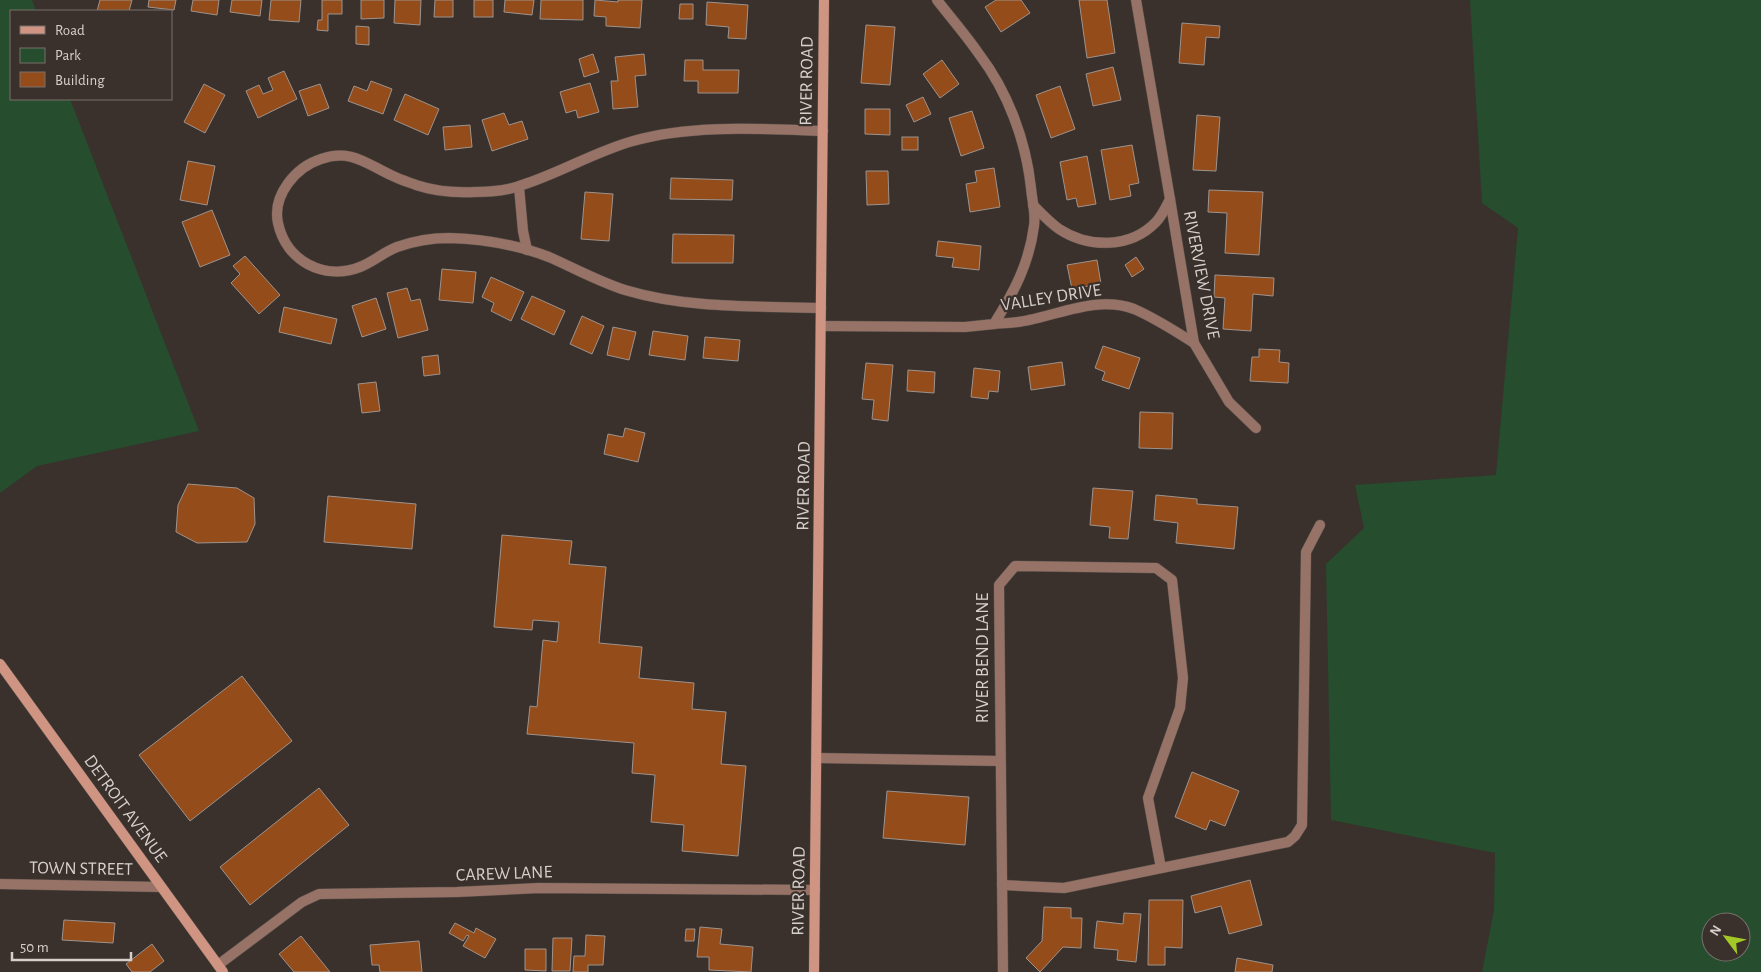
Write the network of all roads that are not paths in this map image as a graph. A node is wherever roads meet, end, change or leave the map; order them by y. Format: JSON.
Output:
{"nodes":[{"id":1,"x":824,"y":0,"type":"edge"},
{"id":2,"x":936,"y":0,"type":"edge"},
{"id":3,"x":1136,"y":0,"type":"edge"},
{"id":4,"x":823,"y":131,"type":"junction"},
{"id":5,"x":519,"y":187,"type":"junction"},
{"id":6,"x":1170,"y":199,"type":"junction"},
{"id":7,"x":1033,"y":205,"type":"junction"},
{"id":8,"x":527,"y":250,"type":"junction"},
{"id":9,"x":821,"y":308,"type":"junction"},
{"id":10,"x":994,"y":324,"type":"junction"},
{"id":11,"x":821,"y":326,"type":"junction"},
{"id":12,"x":1194,"y":344,"type":"junction"},
{"id":13,"x":1256,"y":428,"type":"dead end"},
{"id":14,"x":1320,"y":525,"type":"dead end"},
{"id":15,"x":0,"y":664,"type":"edge"},
{"id":16,"x":817,"y":758,"type":"junction"},
{"id":17,"x":1000,"y":761,"type":"junction"},
{"id":18,"x":1161,"y":868,"type":"junction"},
{"id":19,"x":0,"y":884,"type":"edge"},
{"id":20,"x":1002,"y":885,"type":"junction"},
{"id":21,"x":161,"y":887,"type":"junction"},
{"id":22,"x":815,"y":890,"type":"junction"},
{"id":23,"x":221,"y":969,"type":"edge"},
{"id":24,"x":814,"y":972,"type":"edge"},
{"id":25,"x":1003,"y":972,"type":"edge"}],
"edges":[{"from":1,"to":4,"type":"street","name":"RIVER ROAD"},
{"from":2,"to":7,"type":"street","name":"VALLEY DRIVE"},
{"from":3,"to":6,"type":"street","name":"RIVERVIEW DRIVE"},
{"from":4,"to":5,"type":"street"},
{"from":4,"to":9,"type":"street","name":"RIVER ROAD"},
{"from":5,"to":8,"type":"street"},
{"from":5,"to":8,"type":"street"},
{"from":6,"to":7,"type":"street","name":"RIVERVIEW DRIVE"},
{"from":6,"to":12,"type":"street","name":"RIVERVIEW DRIVE"},
{"from":7,"to":10,"type":"street","name":"VALLEY DRIVE"},
{"from":8,"to":9,"type":"street"},
{"from":9,"to":11,"type":"street","name":"RIVER ROAD"},
{"from":10,"to":11,"type":"street","name":"VALLEY DRIVE"},
{"from":10,"to":12,"type":"street","name":"VALLEY DRIVE"},
{"from":11,"to":16,"type":"street","name":"RIVER ROAD"},
{"from":12,"to":13,"type":"street","name":"RIVERVIEW DRIVE"},
{"from":14,"to":18,"type":"street"},
{"from":15,"to":21,"type":"street","name":"DETROIT AVENUE"},
{"from":16,"to":17,"type":"street"},
{"from":16,"to":22,"type":"street","name":"RIVER ROAD"},
{"from":17,"to":18,"type":"street","name":"RIVER BEND LANE"},
{"from":17,"to":20,"type":"street","name":"RIVER BEND LANE"},
{"from":18,"to":20,"type":"street"},
{"from":19,"to":21,"type":"street","name":"TOWN STREET"},
{"from":20,"to":25,"type":"street","name":"RIVER BEND LANE"},
{"from":21,"to":23,"type":"street","name":"DETROIT AVENUE"},
{"from":22,"to":23,"type":"street","name":"CAREW LANE"},
{"from":22,"to":24,"type":"street","name":"RIVER ROAD"}]}
